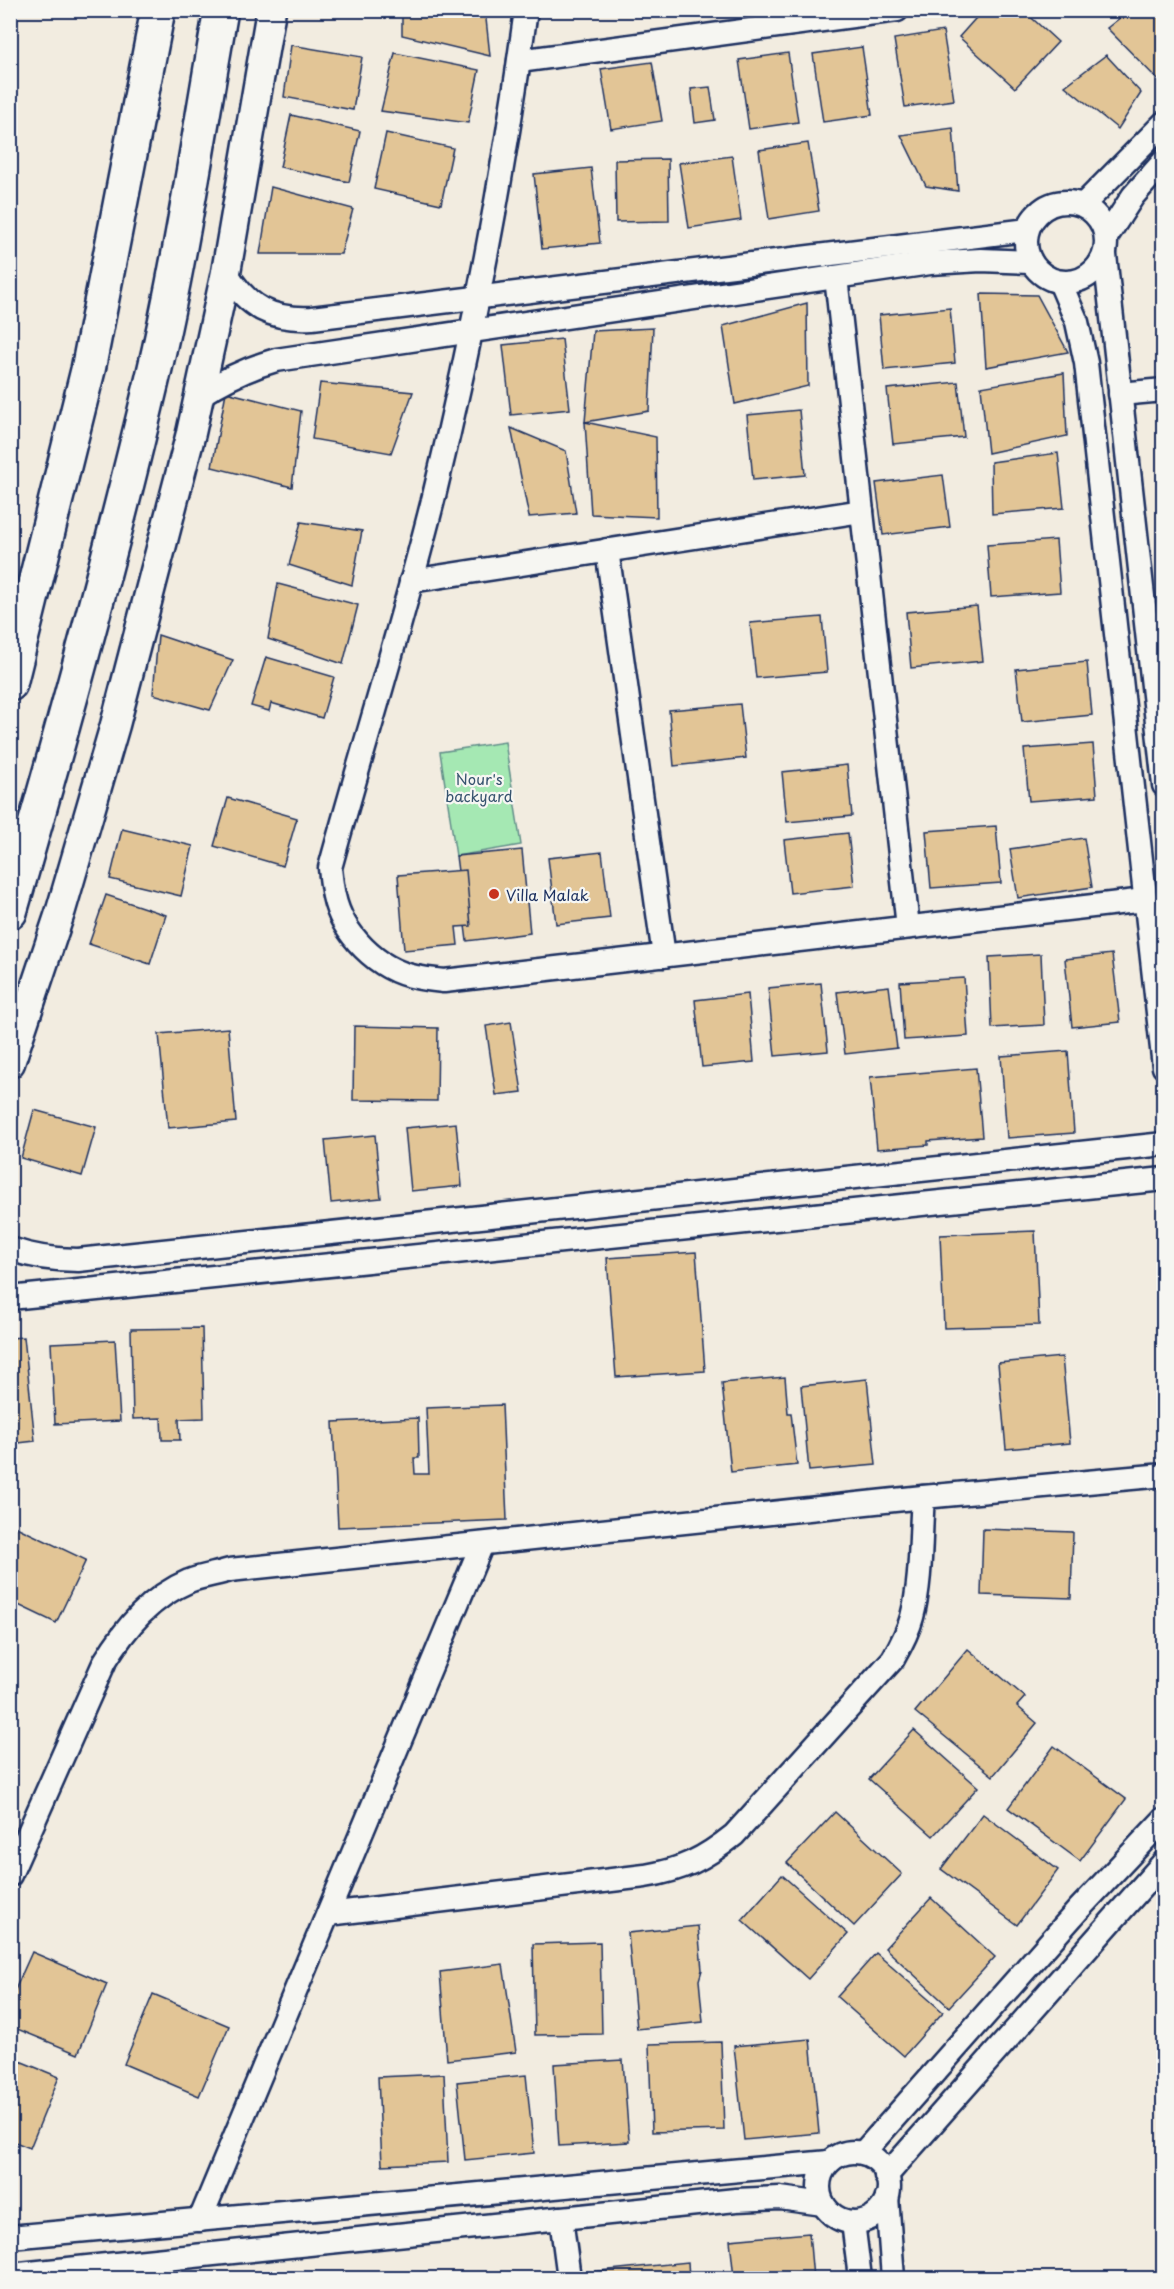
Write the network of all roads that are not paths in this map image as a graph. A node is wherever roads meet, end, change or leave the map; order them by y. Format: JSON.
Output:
{"nodes":[{"id":1,"x":158,"y":10,"type":"edge"},
{"id":2,"x":221,"y":10,"type":"edge"},
{"id":3,"x":271,"y":10,"type":"edge"},
{"id":4,"x":526,"y":10,"type":"edge"},
{"id":5,"x":897,"y":10,"type":"edge"},
{"id":6,"x":779,"y":19,"type":"edge"},
{"id":7,"x":519,"y":61,"type":"junction"},
{"id":8,"x":1164,"y":123,"type":"edge"},
{"id":9,"x":1164,"y":161,"type":"edge"},
{"id":10,"x":1083,"y":205,"type":"junction"},
{"id":11,"x":1027,"y":230,"type":"junction"},
{"id":12,"x":1106,"y":245,"type":"junction"},
{"id":13,"x":1030,"y":262,"type":"junction"},
{"id":14,"x":226,"y":272,"type":"junction"},
{"id":15,"x":836,"y":277,"type":"junction"},
{"id":16,"x":1060,"y":282,"type":"junction"},
{"id":17,"x":478,"y":298,"type":"junction"},
{"id":18,"x":472,"y":332,"type":"junction"},
{"id":19,"x":1164,"y":390,"type":"edge"},
{"id":20,"x":1120,"y":394,"type":"junction"},
{"id":21,"x":200,"y":395,"type":"junction"},
{"id":22,"x":862,"y":511,"type":"junction"},
{"id":23,"x":607,"y":550,"type":"junction"},
{"id":24,"x":411,"y":581,"type":"junction"},
{"id":25,"x":10,"y":684,"type":"edge"},
{"id":26,"x":1164,"y":785,"type":"edge"},
{"id":27,"x":1145,"y":900,"type":"junction"},
{"id":28,"x":10,"y":912,"type":"edge"},
{"id":29,"x":908,"y":927,"type":"junction"},
{"id":30,"x":664,"y":956,"type":"junction"},
{"id":31,"x":10,"y":1063,"type":"edge"},
{"id":32,"x":1164,"y":1067,"type":"edge"},
{"id":33,"x":1164,"y":1144,"type":"edge"},
{"id":34,"x":831,"y":1179,"type":"junction"},
{"id":35,"x":1164,"y":1179,"type":"edge"},
{"id":36,"x":834,"y":1213,"type":"junction"},
{"id":37,"x":10,"y":1249,"type":"edge"},
{"id":38,"x":10,"y":1298,"type":"edge"},
{"id":39,"x":1164,"y":1475,"type":"edge"},
{"id":40,"x":923,"y":1497,"type":"junction"},
{"id":41,"x":482,"y":1544,"type":"junction"},
{"id":42,"x":1164,"y":1819,"type":"edge"},
{"id":43,"x":1164,"y":1862,"type":"edge"},
{"id":44,"x":10,"y":1875,"type":"edge"},
{"id":45,"x":1079,"y":1909,"type":"junction"},
{"id":46,"x":328,"y":1914,"type":"junction"},
{"id":47,"x":1102,"y":1932,"type":"junction"},
{"id":48,"x":863,"y":2154,"type":"junction"},
{"id":49,"x":829,"y":2162,"type":"junction"},
{"id":50,"x":887,"y":2186,"type":"junction"},
{"id":51,"x":823,"y":2204,"type":"junction"},
{"id":52,"x":561,"y":2218,"type":"junction"},
{"id":53,"x":200,"y":2220,"type":"junction"},
{"id":54,"x":853,"y":2222,"type":"junction"},
{"id":55,"x":10,"y":2237,"type":"edge"},
{"id":56,"x":10,"y":2275,"type":"edge"},
{"id":57,"x":569,"y":2278,"type":"edge"},
{"id":58,"x":860,"y":2278,"type":"edge"},
{"id":59,"x":893,"y":2278,"type":"edge"}],
"edges":[{"from":1,"to":25,"type":"main road"},
{"from":2,"to":28,"type":"main road"},
{"from":3,"to":14,"type":"street"},
{"from":4,"to":7,"type":"street"},
{"from":5,"to":6,"type":"street"},
{"from":6,"to":7,"type":"street"},
{"from":7,"to":17,"type":"street"},
{"from":8,"to":10,"type":"street"},
{"from":9,"to":12,"type":"street"},
{"from":10,"to":11,"type":"street"},
{"from":10,"to":12,"type":"street"},
{"from":11,"to":13,"type":"street"},
{"from":11,"to":17,"type":"street"},
{"from":12,"to":16,"type":"street"},
{"from":12,"to":20,"type":"street"},
{"from":13,"to":15,"type":"street"},
{"from":13,"to":16,"type":"street"},
{"from":14,"to":17,"type":"street"},
{"from":14,"to":21,"type":"street"},
{"from":15,"to":18,"type":"street"},
{"from":15,"to":22,"type":"street"},
{"from":16,"to":27,"type":"street"},
{"from":17,"to":18,"type":"street"},
{"from":18,"to":21,"type":"street"},
{"from":18,"to":24,"type":"street"},
{"from":19,"to":20,"type":"street"},
{"from":20,"to":26,"type":"street"},
{"from":21,"to":31,"type":"street"},
{"from":22,"to":23,"type":"street"},
{"from":22,"to":29,"type":"street"},
{"from":23,"to":24,"type":"street"},
{"from":23,"to":30,"type":"street"},
{"from":24,"to":30,"type":"street"},
{"from":27,"to":29,"type":"street"},
{"from":27,"to":32,"type":"street"},
{"from":29,"to":30,"type":"street"},
{"from":33,"to":34,"type":"street"},
{"from":34,"to":36,"type":"street"},
{"from":34,"to":37,"type":"street"},
{"from":35,"to":36,"type":"street"},
{"from":36,"to":38,"type":"street"},
{"from":39,"to":40,"type":"street"},
{"from":40,"to":41,"type":"street"},
{"from":40,"to":46,"type":"street"},
{"from":41,"to":44,"type":"street"},
{"from":41,"to":46,"type":"street"},
{"from":42,"to":45,"type":"street"},
{"from":43,"to":47,"type":"street"},
{"from":45,"to":47,"type":"street"},
{"from":45,"to":48,"type":"street"},
{"from":46,"to":53,"type":"street"},
{"from":47,"to":50,"type":"street"},
{"from":48,"to":49,"type":"street"},
{"from":48,"to":50,"type":"street"},
{"from":49,"to":51,"type":"street"},
{"from":49,"to":53,"type":"street"},
{"from":50,"to":54,"type":"street"},
{"from":50,"to":59,"type":"street"},
{"from":51,"to":52,"type":"street"},
{"from":51,"to":54,"type":"street"},
{"from":52,"to":56,"type":"street"},
{"from":52,"to":57,"type":"street"},
{"from":53,"to":55,"type":"street"},
{"from":54,"to":58,"type":"street"}]}
